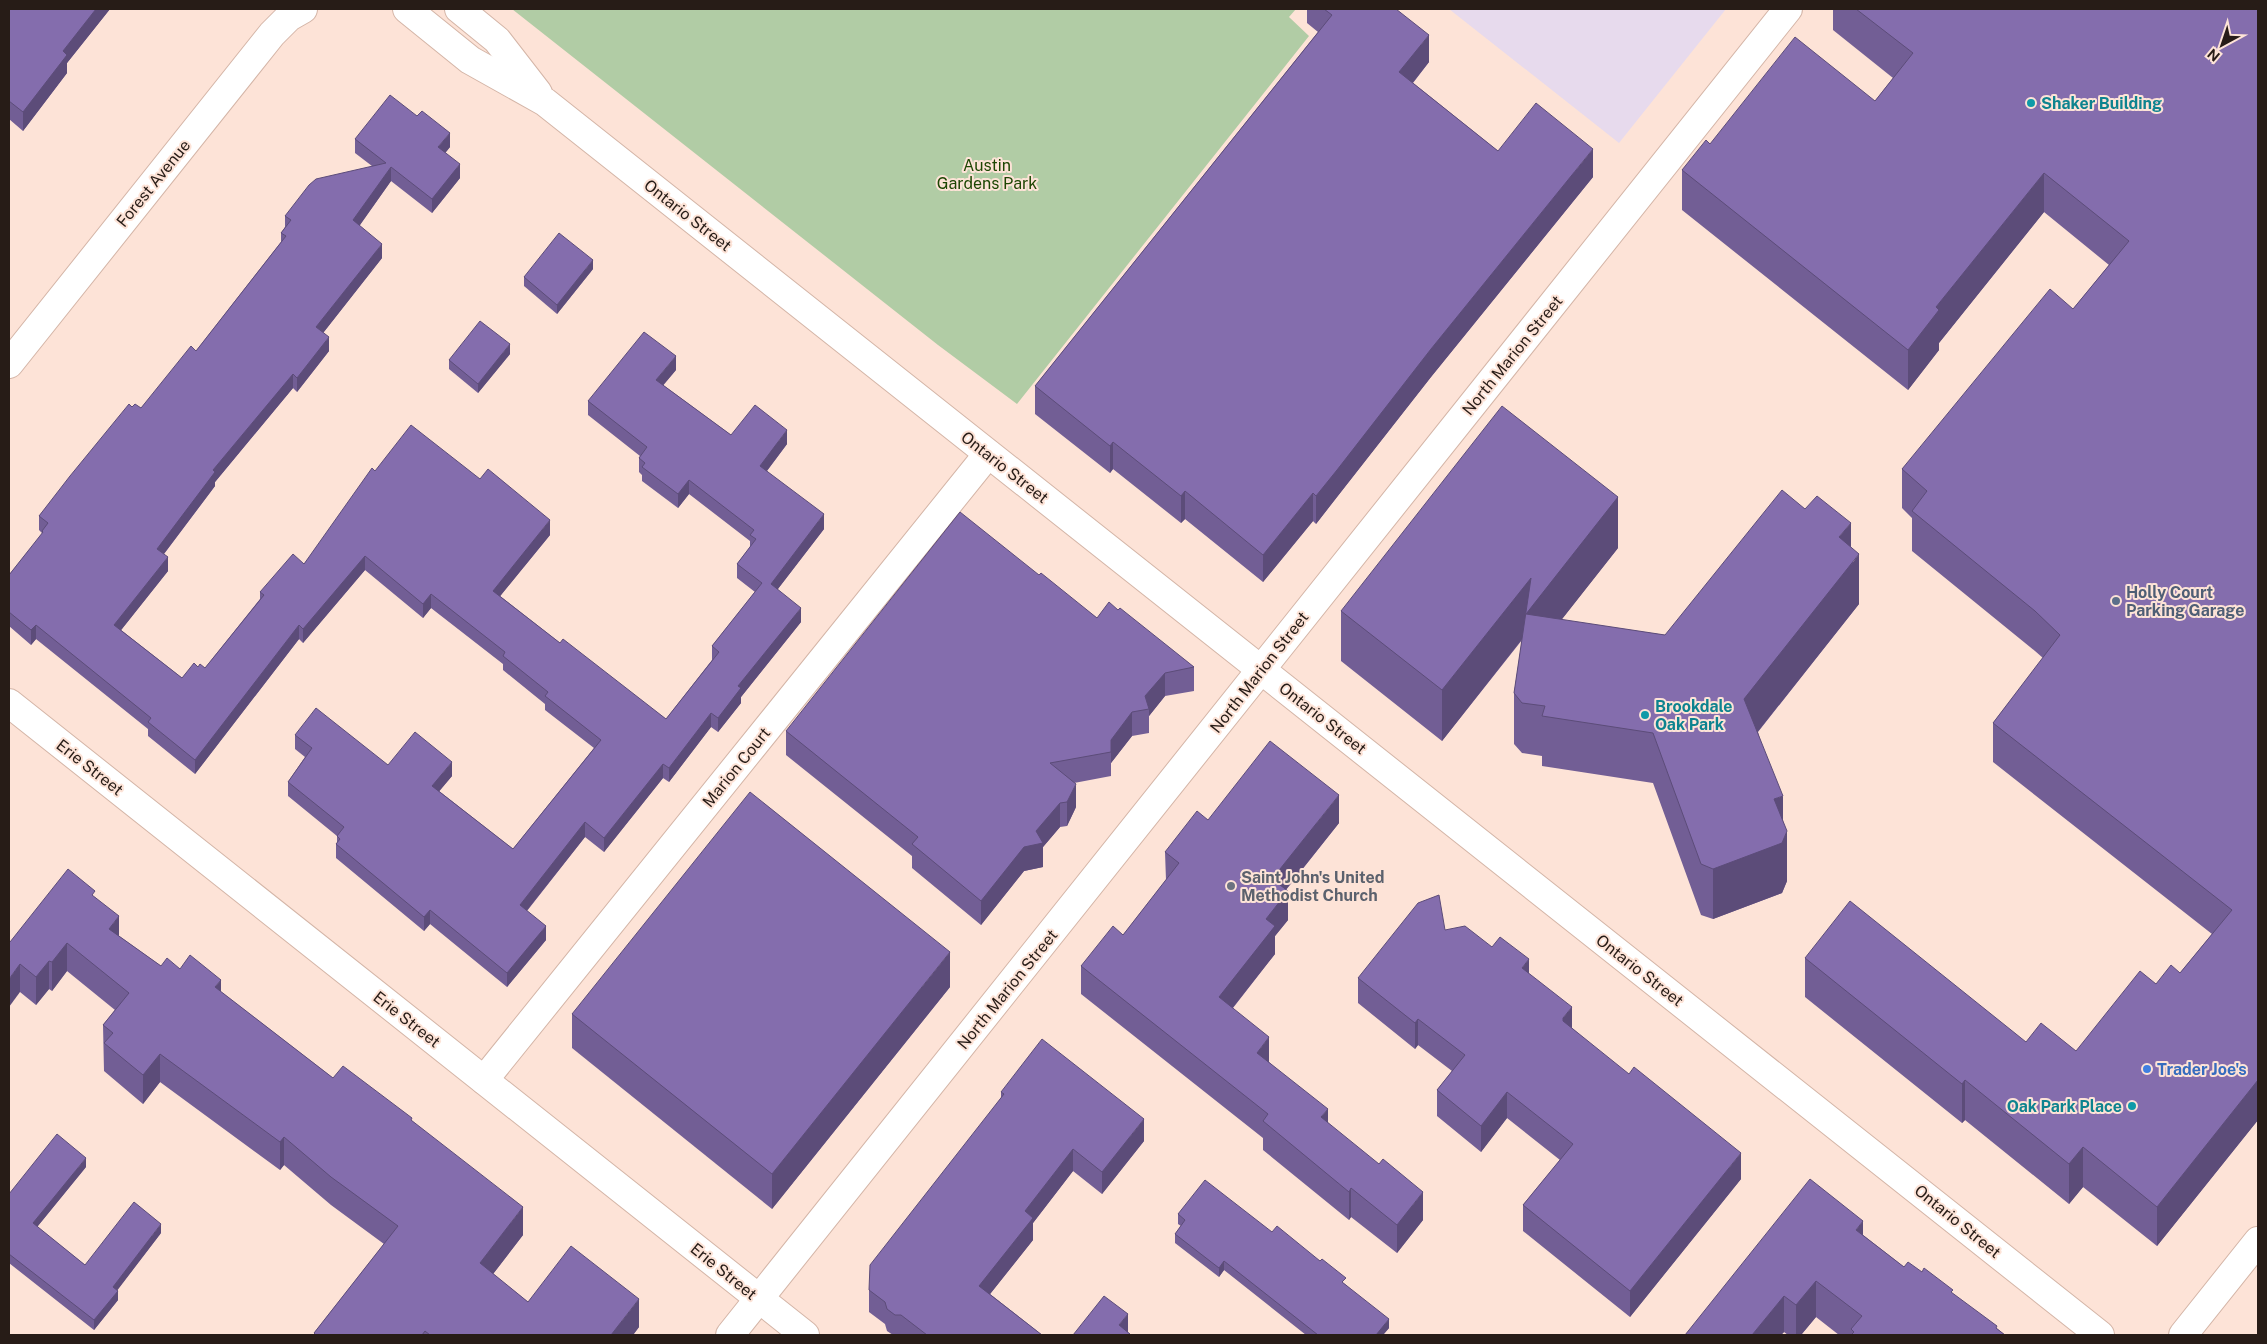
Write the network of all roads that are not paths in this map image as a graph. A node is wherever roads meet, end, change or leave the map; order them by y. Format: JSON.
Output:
{"nodes":[{"id":1,"x":303,"y":9,"type":"edge"},
{"id":2,"x":458,"y":9,"type":"edge"},
{"id":3,"x":1788,"y":9,"type":"edge"},
{"id":4,"x":409,"y":10,"type":"edge"},
{"id":5,"x":545,"y":102,"type":"junction"},
{"id":6,"x":9,"y":364,"type":"edge"},
{"id":7,"x":988,"y":454,"type":"junction"},
{"id":8,"x":1262,"y":670,"type":"junction"},
{"id":9,"x":9,"y":703,"type":"edge"},
{"id":10,"x":484,"y":1080,"type":"junction"},
{"id":11,"x":2258,"y":1241,"type":"edge"},
{"id":12,"x":760,"y":1299,"type":"junction"},
{"id":13,"x":730,"y":1335,"type":"edge"},
{"id":14,"x":805,"y":1335,"type":"edge"},
{"id":15,"x":2100,"y":1335,"type":"edge"},
{"id":16,"x":2183,"y":1335,"type":"edge"}],
"edges":[{"from":1,"to":6,"type":"street","name":"Forest Avenue"},
{"from":2,"to":5,"type":"street","name":"Ontario Street"},
{"from":3,"to":8,"type":"street","name":"North Marion Street"},
{"from":4,"to":5,"type":"street","name":"Ontario Street"},
{"from":5,"to":7,"type":"street","name":"Ontario Street"},
{"from":7,"to":8,"type":"street","name":"Ontario Street"},
{"from":7,"to":10,"type":"street","name":"Marion Court"},
{"from":8,"to":12,"type":"street","name":"North Marion Street"},
{"from":8,"to":15,"type":"street","name":"Ontario Street"},
{"from":9,"to":10,"type":"street","name":"Erie Street"},
{"from":10,"to":12,"type":"street","name":"Erie Street"},
{"from":11,"to":16,"type":"street"},
{"from":12,"to":13,"type":"street","name":"North Marion Street"},
{"from":12,"to":14,"type":"street","name":"Erie Street"}]}
